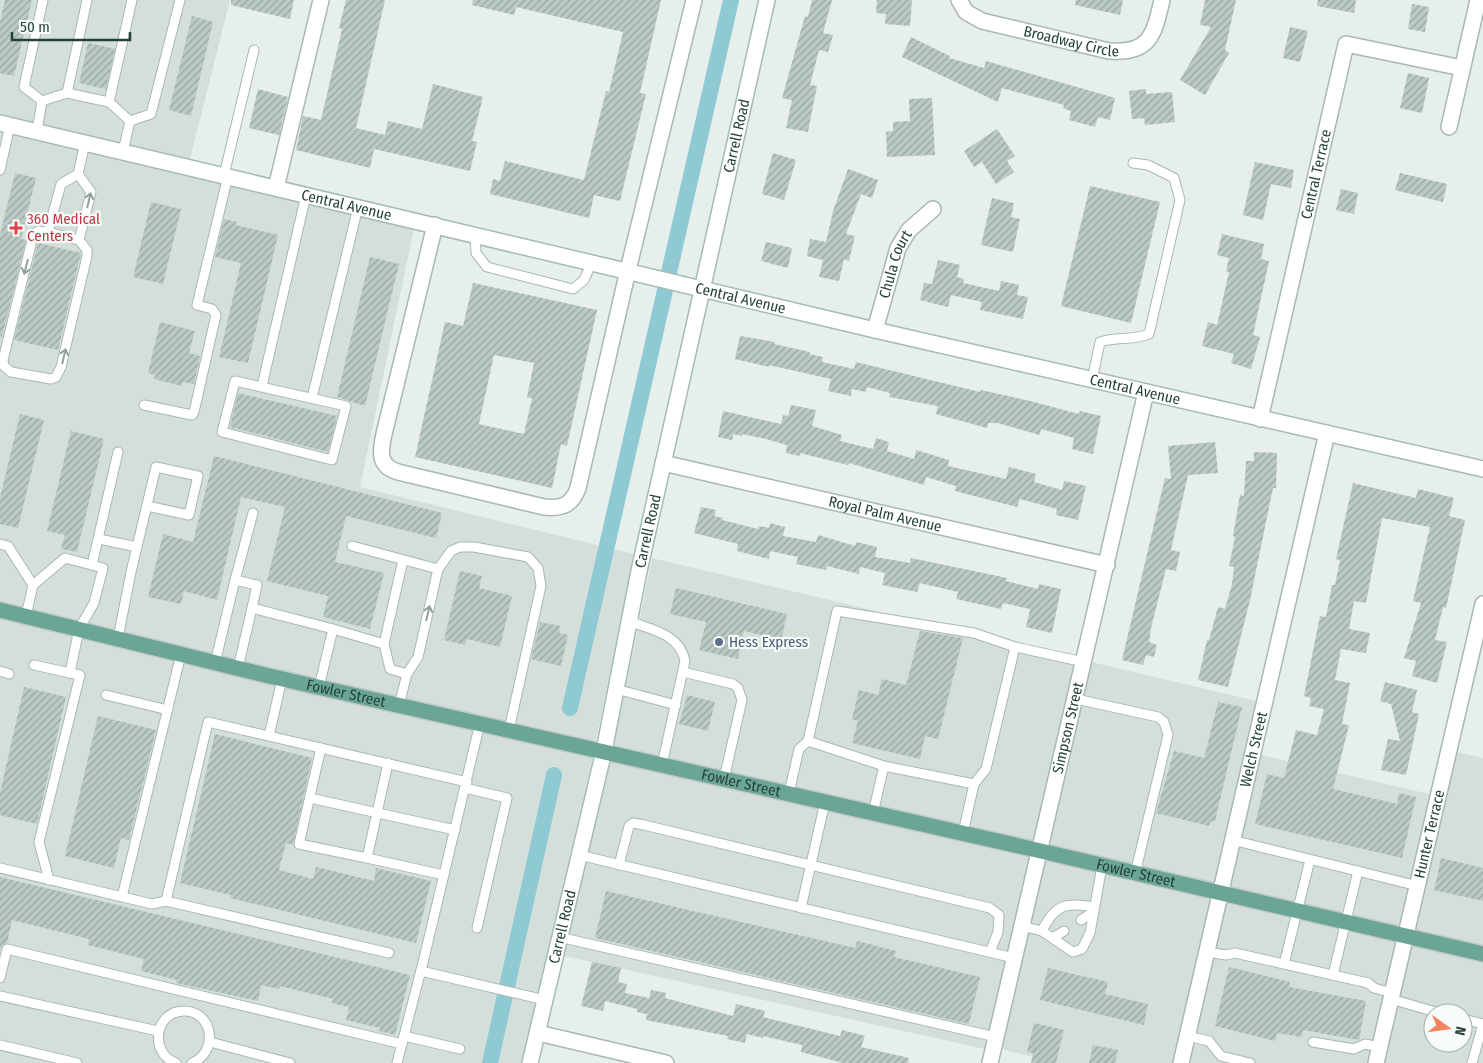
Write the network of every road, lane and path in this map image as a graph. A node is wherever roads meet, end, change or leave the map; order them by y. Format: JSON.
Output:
{"nodes":[{"id":1,"x":43,"y":0,"type":"edge"},
{"id":2,"x":87,"y":0,"type":"edge"},
{"id":3,"x":132,"y":0,"type":"edge"},
{"id":4,"x":180,"y":0,"type":"edge"},
{"id":5,"x":321,"y":0,"type":"edge"},
{"id":6,"x":694,"y":0,"type":"edge"},
{"id":7,"x":767,"y":0,"type":"edge"},
{"id":8,"x":959,"y":0,"type":"edge"},
{"id":9,"x":1162,"y":0,"type":"edge"},
{"id":10,"x":1478,"y":0,"type":"edge"},
{"id":11,"x":254,"y":50,"type":"dead end"},
{"id":12,"x":1462,"y":68,"type":"junction"},
{"id":13,"x":67,"y":93,"type":"junction"},
{"id":14,"x":42,"y":101,"type":"junction"},
{"id":15,"x":109,"y":102,"type":"junction"},
{"id":16,"x":130,"y":121,"type":"junction"},
{"id":17,"x":5,"y":124,"type":"edge"},
{"id":18,"x":1448,"y":127,"type":"dead end"},
{"id":19,"x":37,"y":131,"type":"junction"},
{"id":20,"x":85,"y":143,"type":"junction"},
{"id":21,"x":123,"y":152,"type":"junction"},
{"id":22,"x":1133,"y":163,"type":"dead end"},
{"id":23,"x":0,"y":170,"type":"edge"},
{"id":24,"x":78,"y":174,"type":"junction"},
{"id":25,"x":226,"y":176,"type":"junction"},
{"id":26,"x":276,"y":188,"type":"junction"},
{"id":27,"x":306,"y":195,"type":"junction"},
{"id":28,"x":358,"y":207,"type":"junction"},
{"id":29,"x":933,"y":209,"type":"dead end"},
{"id":30,"x":435,"y":225,"type":"junction"},
{"id":31,"x":48,"y":232,"type":"junction"},
{"id":32,"x":475,"y":234,"type":"junction"},
{"id":33,"x":79,"y":240,"type":"junction"},
{"id":34,"x":592,"y":262,"type":"junction"},
{"id":35,"x":628,"y":270,"type":"junction"},
{"id":36,"x":694,"y":286,"type":"junction"},
{"id":37,"x":875,"y":330,"type":"junction"},
{"id":38,"x":1092,"y":380,"type":"junction"},
{"id":39,"x":262,"y":386,"type":"junction"},
{"id":40,"x":1146,"y":392,"type":"junction"},
{"id":41,"x":312,"y":398,"type":"junction"},
{"id":42,"x":144,"y":405,"type":"dead end"},
{"id":43,"x":1260,"y":419,"type":"junction"},
{"id":44,"x":1327,"y":433,"type":"junction"},
{"id":45,"x":118,"y":452,"type":"dead end"},
{"id":46,"x":663,"y":463,"type":"junction"},
{"id":47,"x":1483,"y":469,"type":"edge"},
{"id":48,"x":147,"y":506,"type":"junction"},
{"id":49,"x":253,"y":513,"type":"dead end"},
{"id":50,"x":99,"y":539,"type":"junction"},
{"id":51,"x":0,"y":544,"type":"edge"},
{"id":52,"x":352,"y":546,"type":"dead end"},
{"id":53,"x":137,"y":547,"type":"junction"},
{"id":54,"x":403,"y":560,"type":"junction"},
{"id":55,"x":92,"y":565,"type":"junction"},
{"id":56,"x":1107,"y":565,"type":"junction"},
{"id":57,"x":438,"y":569,"type":"junction"},
{"id":58,"x":235,"y":580,"type":"junction"},
{"id":59,"x":33,"y":585,"type":"junction"},
{"id":60,"x":1483,"y":604,"type":"edge"},
{"id":61,"x":252,"y":608,"type":"junction"},
{"id":62,"x":0,"y":610,"type":"edge"},
{"id":63,"x":26,"y":616,"type":"junction"},
{"id":64,"x":629,"y":621,"type":"junction"},
{"id":65,"x":79,"y":629,"type":"junction"},
{"id":66,"x":333,"y":629,"type":"junction"},
{"id":67,"x":118,"y":638,"type":"junction"},
{"id":68,"x":384,"y":644,"type":"junction"},
{"id":69,"x":1015,"y":646,"type":"junction"},
{"id":70,"x":181,"y":654,"type":"junction"},
{"id":71,"x":1084,"y":662,"type":"junction"},
{"id":72,"x":215,"y":663,"type":"junction"},
{"id":73,"x":34,"y":665,"type":"dead end"},
{"id":74,"x":238,"y":668,"type":"junction"},
{"id":75,"x":683,"y":672,"type":"junction"},
{"id":76,"x":70,"y":674,"type":"junction"},
{"id":77,"x":407,"y":674,"type":"junction"},
{"id":78,"x":282,"y":679,"type":"junction"},
{"id":79,"x":319,"y":687,"type":"junction"},
{"id":80,"x":616,"y":689,"type":"junction"},
{"id":81,"x":106,"y":695,"type":"dead end"},
{"id":82,"x":1076,"y":699,"type":"junction"},
{"id":83,"x":399,"y":705,"type":"junction"},
{"id":84,"x":676,"y":705,"type":"junction"},
{"id":85,"x":168,"y":710,"type":"junction"},
{"id":86,"x":480,"y":723,"type":"junction"},
{"id":87,"x":509,"y":730,"type":"junction"},
{"id":88,"x":269,"y":736,"type":"junction"},
{"id":89,"x":808,"y":741,"type":"junction"},
{"id":90,"x":321,"y":748,"type":"junction"},
{"id":91,"x":604,"y":751,"type":"junction"},
{"id":92,"x":388,"y":763,"type":"junction"},
{"id":93,"x":662,"y":765,"type":"junction"},
{"id":94,"x":884,"y":766,"type":"junction"},
{"id":95,"x":724,"y":779,"type":"junction"},
{"id":96,"x":974,"y":784,"type":"junction"},
{"id":97,"x":466,"y":785,"type":"junction"},
{"id":98,"x":788,"y":793,"type":"junction"},
{"id":99,"x":310,"y":798,"type":"junction"},
{"id":100,"x":824,"y":802,"type":"junction"},
{"id":101,"x":377,"y":813,"type":"junction"},
{"id":102,"x":873,"y":813,"type":"junction"},
{"id":103,"x":455,"y":830,"type":"junction"},
{"id":104,"x":963,"y":833,"type":"junction"},
{"id":105,"x":1232,"y":840,"type":"junction"},
{"id":106,"x":1041,"y":851,"type":"junction"},
{"id":107,"x":579,"y":855,"type":"junction"},
{"id":108,"x":367,"y":858,"type":"junction"},
{"id":109,"x":1310,"y":860,"type":"junction"},
{"id":110,"x":619,"y":864,"type":"junction"},
{"id":111,"x":811,"y":865,"type":"junction"},
{"id":112,"x":1102,"y":866,"type":"junction"},
{"id":113,"x":0,"y":868,"type":"edge"},
{"id":114,"x":1358,"y":871,"type":"junction"},
{"id":115,"x":444,"y":874,"type":"junction"},
{"id":116,"x":1135,"y":874,"type":"junction"},
{"id":117,"x":49,"y":880,"type":"junction"},
{"id":118,"x":1418,"y":886,"type":"junction"},
{"id":119,"x":1220,"y":893,"type":"junction"},
{"id":120,"x":122,"y":897,"type":"junction"},
{"id":121,"x":166,"y":901,"type":"junction"},
{"id":122,"x":801,"y":908,"type":"junction"},
{"id":123,"x":1093,"y":909,"type":"junction"},
{"id":124,"x":1298,"y":912,"type":"junction"},
{"id":125,"x":1081,"y":920,"type":"dead end"},
{"id":126,"x":1345,"y":923,"type":"junction"},
{"id":127,"x":1022,"y":926,"type":"junction"},
{"id":128,"x":477,"y":928,"type":"dead end"},
{"id":129,"x":1042,"y":931,"type":"junction"},
{"id":130,"x":1064,"y":931,"type":"dead end"},
{"id":131,"x":559,"y":937,"type":"junction"},
{"id":132,"x":1054,"y":937,"type":"junction"},
{"id":133,"x":1406,"y":937,"type":"junction"},
{"id":134,"x":990,"y":952,"type":"junction"},
{"id":135,"x":1207,"y":952,"type":"junction"},
{"id":136,"x":389,"y":953,"type":"dead end"},
{"id":137,"x":1483,"y":954,"type":"edge"},
{"id":138,"x":1014,"y":958,"type":"junction"},
{"id":139,"x":1284,"y":964,"type":"junction"},
{"id":140,"x":421,"y":970,"type":"junction"},
{"id":141,"x":1333,"y":975,"type":"junction"},
{"id":142,"x":0,"y":978,"type":"edge"},
{"id":143,"x":194,"y":994,"type":"junction"},
{"id":144,"x":0,"y":996,"type":"edge"},
{"id":145,"x":1392,"y":996,"type":"junction"},
{"id":146,"x":545,"y":1000,"type":"junction"},
{"id":147,"x":1423,"y":1007,"type":"edge"},
{"id":148,"x":190,"y":1012,"type":"junction"},
{"id":149,"x":1473,"y":1022,"type":"edge"},
{"id":150,"x":158,"y":1031,"type":"junction"},
{"id":151,"x":538,"y":1033,"type":"junction"},
{"id":152,"x":1187,"y":1036,"type":"junction"},
{"id":153,"x":996,"y":1037,"type":"junction"},
{"id":154,"x":403,"y":1040,"type":"junction"},
{"id":155,"x":210,"y":1042,"type":"junction"},
{"id":156,"x":1313,"y":1042,"type":"dead end"},
{"id":157,"x":0,"y":1045,"type":"edge"},
{"id":158,"x":1380,"y":1047,"type":"junction"},
{"id":159,"x":460,"y":1049,"type":"dead end"},
{"id":160,"x":77,"y":1063,"type":"edge"},
{"id":161,"x":176,"y":1063,"type":"edge"},
{"id":162,"x":192,"y":1063,"type":"edge"},
{"id":163,"x":290,"y":1063,"type":"edge"},
{"id":164,"x":397,"y":1063,"type":"edge"},
{"id":165,"x":530,"y":1063,"type":"edge"},
{"id":166,"x":666,"y":1063,"type":"edge"},
{"id":167,"x":990,"y":1063,"type":"edge"},
{"id":168,"x":1181,"y":1063,"type":"edge"},
{"id":169,"x":1250,"y":1063,"type":"edge"},
{"id":170,"x":1376,"y":1063,"type":"edge"},
{"id":171,"x":1472,"y":1063,"type":"edge"}],
"edges":[{"from":1,"to":14,"type":"lane"},
{"from":2,"to":13,"type":"lane"},
{"from":3,"to":15,"type":"lane"},
{"from":4,"to":16,"type":"lane"},
{"from":5,"to":26,"type":"street"},
{"from":6,"to":35,"type":"street"},
{"from":7,"to":36,"type":"street","name":"Carrell Road"},
{"from":8,"to":9,"type":"street","name":"Broadway Circle"},
{"from":10,"to":12,"type":"street"},
{"from":11,"to":25,"type":"lane"},
{"from":12,"to":18,"type":"street"},
{"from":12,"to":43,"type":"street","name":"Central Terrace"},
{"from":13,"to":14,"type":"lane"},
{"from":13,"to":15,"type":"lane"},
{"from":14,"to":19,"type":"lane"},
{"from":15,"to":16,"type":"lane"},
{"from":16,"to":21,"type":"lane"},
{"from":17,"to":19,"type":"street","name":"Central Avenue"},
{"from":17,"to":23,"type":"lane"},
{"from":19,"to":20,"type":"street","name":"Central Avenue"},
{"from":20,"to":21,"type":"street","name":"Central Avenue"},
{"from":20,"to":24,"type":"lane"},
{"from":21,"to":25,"type":"street","name":"Central Avenue"},
{"from":22,"to":38,"type":"lane"},
{"from":24,"to":31,"type":"lane"},
{"from":33,"to":24,"type":"lane","one_way":true},
{"from":25,"to":26,"type":"street","name":"Central Avenue"},
{"from":25,"to":42,"type":"lane"},
{"from":26,"to":27,"type":"street","name":"Central Avenue"},
{"from":27,"to":28,"type":"street","name":"Central Avenue"},
{"from":27,"to":39,"type":"lane"},
{"from":28,"to":30,"type":"street","name":"Central Avenue"},
{"from":28,"to":41,"type":"lane"},
{"from":29,"to":37,"type":"street","name":"Chula Court"},
{"from":30,"to":32,"type":"street","name":"Central Avenue"},
{"from":30,"to":35,"type":"street"},
{"from":31,"to":33,"type":"lane"},
{"from":31,"to":33,"type":"lane","one_way":true},
{"from":32,"to":34,"type":"street","name":"Central Avenue"},
{"from":32,"to":34,"type":"lane"},
{"from":34,"to":35,"type":"street","name":"Central Avenue"},
{"from":35,"to":36,"type":"street","name":"Central Avenue"},
{"from":36,"to":37,"type":"street","name":"Central Avenue"},
{"from":36,"to":46,"type":"street","name":"Carrell Road"},
{"from":37,"to":38,"type":"street","name":"Central Avenue"},
{"from":38,"to":40,"type":"street","name":"Central Avenue"},
{"from":39,"to":41,"type":"lane"},
{"from":39,"to":41,"type":"lane"},
{"from":40,"to":43,"type":"street","name":"Central Avenue"},
{"from":40,"to":56,"type":"street","name":"Simpson Street"},
{"from":43,"to":44,"type":"street","name":"Central Avenue"},
{"from":44,"to":47,"type":"street","name":"Central Avenue"},
{"from":44,"to":105,"type":"street","name":"Welch Street"},
{"from":45,"to":50,"type":"lane"},
{"from":46,"to":56,"type":"street","name":"Royal Palm Avenue"},
{"from":46,"to":64,"type":"street","name":"Carrell Road"},
{"from":48,"to":48,"type":"lane"},
{"from":48,"to":53,"type":"lane"},
{"from":49,"to":58,"type":"lane"},
{"from":50,"to":53,"type":"lane"},
{"from":50,"to":55,"type":"lane"},
{"from":51,"to":59,"type":"lane"},
{"from":52,"to":54,"type":"lane"},
{"from":53,"to":67,"type":"lane"},
{"from":54,"to":57,"type":"lane"},
{"from":54,"to":68,"type":"lane"},
{"from":55,"to":59,"type":"lane"},
{"from":55,"to":65,"type":"lane"},
{"from":56,"to":71,"type":"street","name":"Simpson Street"},
{"from":77,"to":57,"type":"lane","one_way":true},
{"from":57,"to":87,"type":"lane"},
{"from":58,"to":61,"type":"lane"},
{"from":58,"to":72,"type":"lane"},
{"from":59,"to":63,"type":"lane"},
{"from":60,"to":118,"type":"street","name":"Hunter Terrace"},
{"from":61,"to":66,"type":"lane"},
{"from":61,"to":74,"type":"lane"},
{"from":62,"to":63,"type":"main road","name":"Fowler Street"},
{"from":63,"to":65,"type":"main road","name":"Fowler Street"},
{"from":64,"to":75,"type":"lane"},
{"from":64,"to":80,"type":"street","name":"Carrell Road"},
{"from":65,"to":67,"type":"main road","name":"Fowler Street"},
{"from":65,"to":76,"type":"lane"},
{"from":66,"to":68,"type":"lane"},
{"from":66,"to":79,"type":"lane"},
{"from":67,"to":70,"type":"main road","name":"Fowler Street"},
{"from":68,"to":77,"type":"lane"},
{"from":69,"to":71,"type":"lane"},
{"from":69,"to":89,"type":"lane"},
{"from":69,"to":96,"type":"lane"},
{"from":70,"to":72,"type":"main road","name":"Fowler Street"},
{"from":70,"to":85,"type":"lane"},
{"from":71,"to":82,"type":"street","name":"Simpson Street"},
{"from":72,"to":74,"type":"main road","name":"Fowler Street"},
{"from":73,"to":76,"type":"lane"},
{"from":74,"to":78,"type":"main road","name":"Fowler Street"},
{"from":75,"to":84,"type":"lane"},
{"from":75,"to":95,"type":"lane"},
{"from":76,"to":117,"type":"lane"},
{"from":77,"to":83,"type":"lane"},
{"from":78,"to":79,"type":"main road","name":"Fowler Street"},
{"from":78,"to":88,"type":"lane"},
{"from":79,"to":83,"type":"main road","name":"Fowler Street"},
{"from":80,"to":84,"type":"lane"},
{"from":80,"to":91,"type":"street","name":"Carrell Road"},
{"from":81,"to":85,"type":"lane"},
{"from":82,"to":106,"type":"street","name":"Simpson Street"},
{"from":82,"to":116,"type":"lane"},
{"from":83,"to":86,"type":"main road","name":"Fowler Street"},
{"from":84,"to":93,"type":"lane"},
{"from":85,"to":120,"type":"lane"},
{"from":86,"to":87,"type":"main road","name":"Fowler Street"},
{"from":86,"to":97,"type":"lane"},
{"from":87,"to":91,"type":"main road","name":"Fowler Street"},
{"from":88,"to":90,"type":"lane"},
{"from":88,"to":121,"type":"lane"},
{"from":89,"to":94,"type":"lane"},
{"from":89,"to":98,"type":"lane"},
{"from":90,"to":92,"type":"lane"},
{"from":90,"to":99,"type":"lane"},
{"from":91,"to":93,"type":"main road","name":"Fowler Street"},
{"from":91,"to":107,"type":"street","name":"Carrell Road"},
{"from":92,"to":97,"type":"lane"},
{"from":92,"to":101,"type":"lane"},
{"from":93,"to":95,"type":"main road","name":"Fowler Street"},
{"from":94,"to":96,"type":"lane"},
{"from":94,"to":102,"type":"lane"},
{"from":95,"to":98,"type":"main road","name":"Fowler Street"},
{"from":96,"to":104,"type":"lane"},
{"from":97,"to":103,"type":"lane"},
{"from":97,"to":128,"type":"lane"},
{"from":98,"to":100,"type":"main road","name":"Fowler Street"},
{"from":99,"to":101,"type":"lane"},
{"from":99,"to":108,"type":"lane"},
{"from":100,"to":102,"type":"main road","name":"Fowler Street"},
{"from":100,"to":111,"type":"lane"},
{"from":101,"to":103,"type":"lane"},
{"from":101,"to":108,"type":"lane"},
{"from":102,"to":104,"type":"main road","name":"Fowler Street"},
{"from":103,"to":115,"type":"lane"},
{"from":104,"to":106,"type":"main road","name":"Fowler Street"},
{"from":105,"to":109,"type":"lane"},
{"from":105,"to":119,"type":"street","name":"Welch Street"},
{"from":106,"to":112,"type":"main road","name":"Fowler Street"},
{"from":106,"to":127,"type":"street","name":"Simpson Street"},
{"from":107,"to":110,"type":"lane"},
{"from":107,"to":131,"type":"street","name":"Carrell Road"},
{"from":108,"to":115,"type":"lane"},
{"from":109,"to":114,"type":"lane"},
{"from":109,"to":124,"type":"lane"},
{"from":110,"to":111,"type":"lane"},
{"from":110,"to":122,"type":"lane"},
{"from":111,"to":122,"type":"lane"},
{"from":111,"to":134,"type":"lane"},
{"from":112,"to":116,"type":"main road","name":"Fowler Street"},
{"from":112,"to":123,"type":"lane"},
{"from":113,"to":117,"type":"lane"},
{"from":114,"to":118,"type":"lane"},
{"from":114,"to":126,"type":"lane"},
{"from":115,"to":140,"type":"lane"},
{"from":116,"to":119,"type":"main road","name":"Fowler Street"},
{"from":117,"to":120,"type":"lane"},
{"from":118,"to":133,"type":"street","name":"Hunter Terrace"},
{"from":119,"to":124,"type":"main road","name":"Fowler Street"},
{"from":119,"to":135,"type":"street","name":"Welch Street"},
{"from":120,"to":121,"type":"lane"},
{"from":121,"to":136,"type":"lane"},
{"from":122,"to":134,"type":"lane"},
{"from":123,"to":125,"type":"lane"},
{"from":123,"to":129,"type":"lane"},
{"from":123,"to":132,"type":"lane"},
{"from":124,"to":126,"type":"main road","name":"Fowler Street"},
{"from":124,"to":139,"type":"lane"},
{"from":126,"to":133,"type":"main road","name":"Fowler Street"},
{"from":126,"to":141,"type":"lane"},
{"from":127,"to":129,"type":"lane"},
{"from":127,"to":138,"type":"street","name":"Simpson Street"},
{"from":129,"to":132,"type":"lane"},
{"from":130,"to":132,"type":"lane"},
{"from":131,"to":146,"type":"street","name":"Carrell Road"},
{"from":131,"to":153,"type":"lane"},
{"from":133,"to":137,"type":"main road","name":"Fowler Street"},
{"from":133,"to":145,"type":"street","name":"Hunter Terrace"},
{"from":134,"to":138,"type":"lane"},
{"from":135,"to":139,"type":"lane"},
{"from":135,"to":152,"type":"street","name":"Welch Street"},
{"from":138,"to":153,"type":"street","name":"Simpson Street"},
{"from":139,"to":141,"type":"lane"},
{"from":140,"to":146,"type":"lane"},
{"from":140,"to":154,"type":"lane"},
{"from":141,"to":145,"type":"lane"},
{"from":142,"to":143,"type":"lane"},
{"from":143,"to":148,"type":"lane"},
{"from":143,"to":154,"type":"lane"},
{"from":144,"to":150,"type":"lane"},
{"from":145,"to":147,"type":"lane"},
{"from":145,"to":158,"type":"street","name":"Hunter Terrace"},
{"from":146,"to":151,"type":"street","name":"Carrell Road"},
{"from":148,"to":150,"type":"lane"},
{"from":148,"to":155,"type":"lane"},
{"from":149,"to":171,"type":"lane"},
{"from":150,"to":161,"type":"lane"},
{"from":151,"to":165,"type":"street","name":"Carrell Road"},
{"from":151,"to":166,"type":"street"},
{"from":152,"to":168,"type":"street","name":"Welch Street"},
{"from":152,"to":169,"type":"lane"},
{"from":153,"to":167,"type":"street","name":"Simpson Street"},
{"from":154,"to":159,"type":"lane"},
{"from":154,"to":164,"type":"lane"},
{"from":155,"to":162,"type":"lane"},
{"from":155,"to":163,"type":"lane"},
{"from":156,"to":158,"type":"lane"},
{"from":157,"to":160,"type":"lane"},
{"from":158,"to":170,"type":"street","name":"Hunter Terrace"}]}
